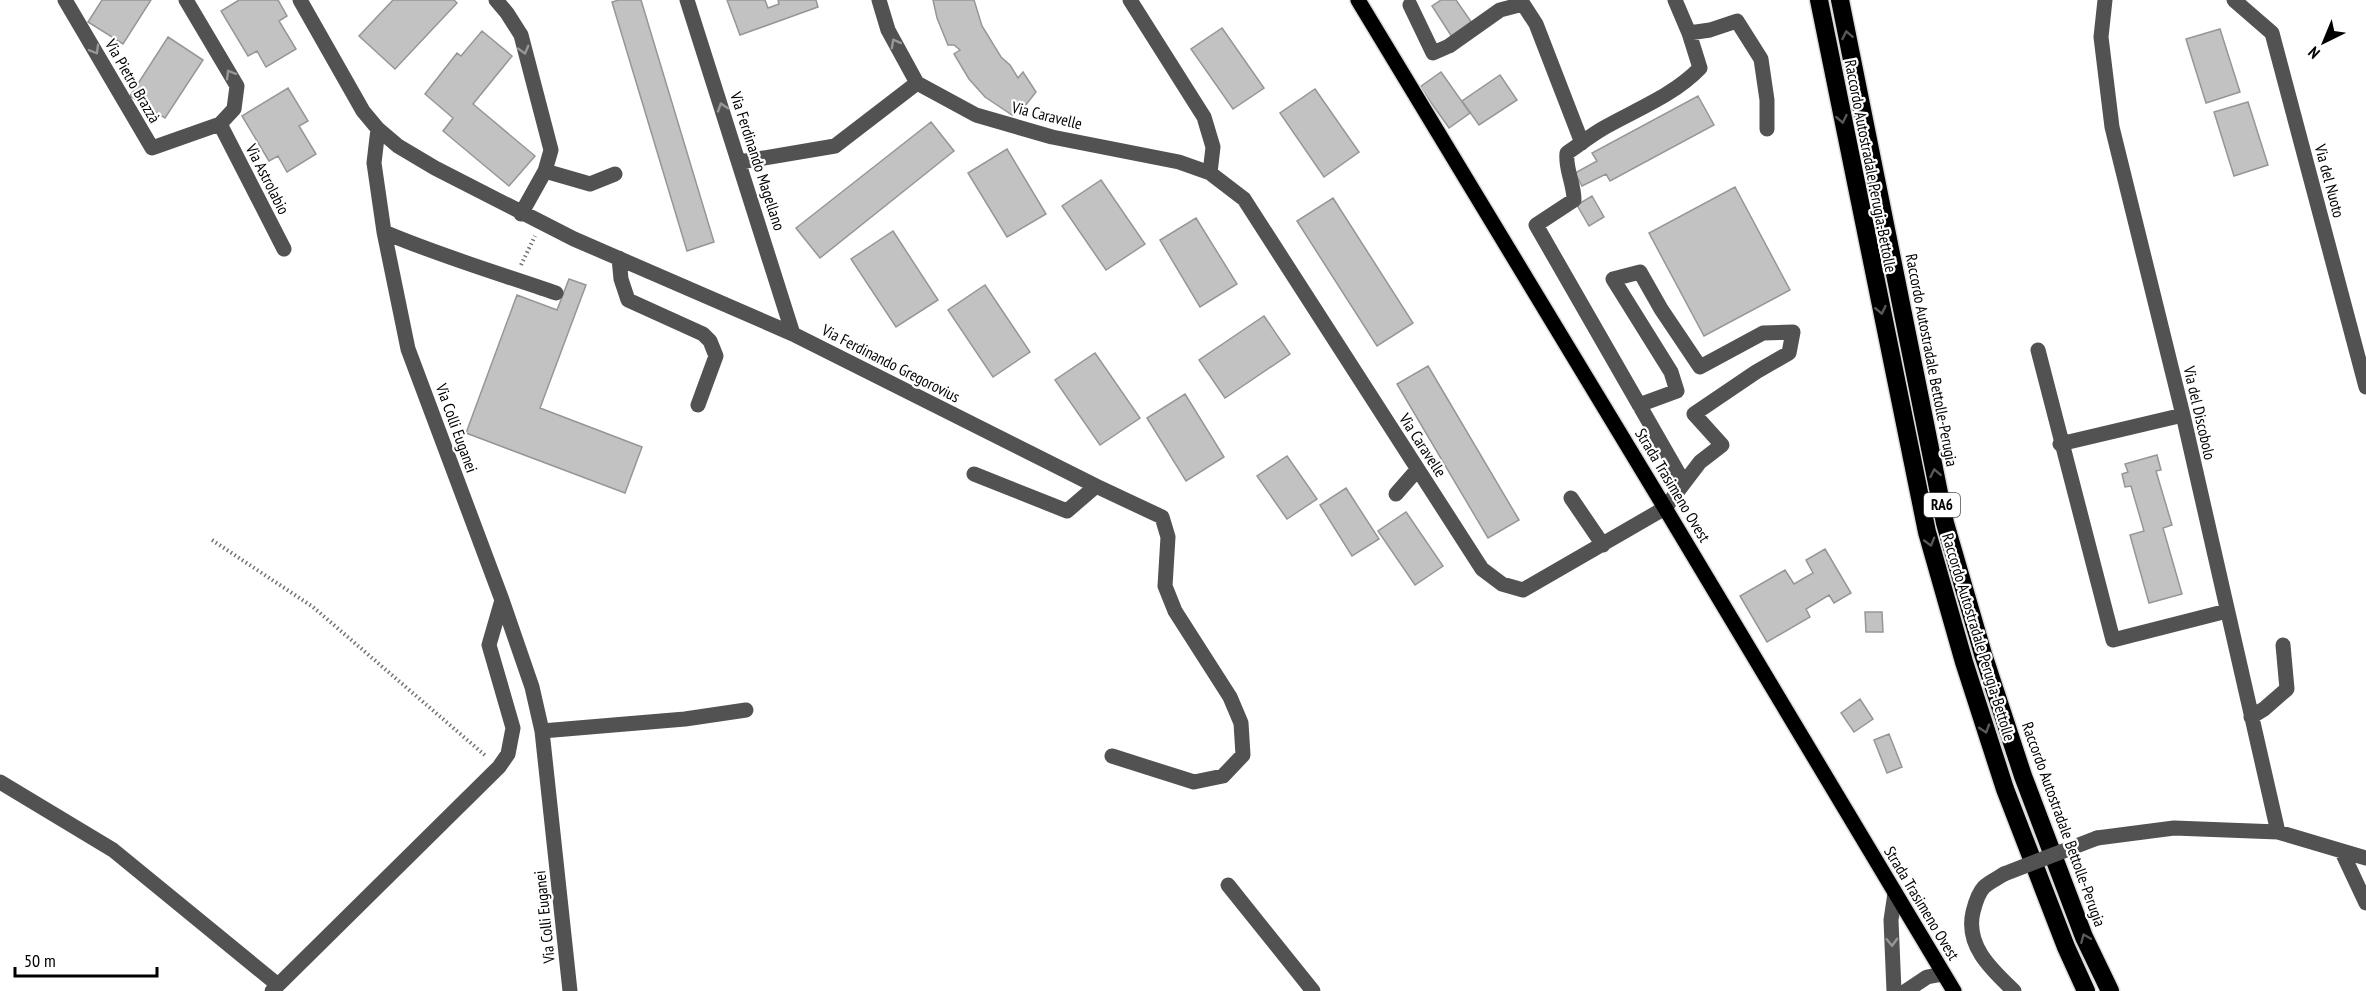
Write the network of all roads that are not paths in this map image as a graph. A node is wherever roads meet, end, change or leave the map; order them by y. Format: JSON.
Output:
{"nodes":[{"id":1,"x":65,"y":0,"type":"edge"},
{"id":2,"x":186,"y":0,"type":"edge"},
{"id":3,"x":300,"y":0,"type":"edge"},
{"id":4,"x":496,"y":0,"type":"edge"},
{"id":5,"x":687,"y":0,"type":"edge"},
{"id":6,"x":879,"y":0,"type":"edge"},
{"id":7,"x":1130,"y":0,"type":"edge"},
{"id":8,"x":1358,"y":0,"type":"edge"},
{"id":9,"x":1675,"y":0,"type":"edge"},
{"id":10,"x":1818,"y":0,"type":"edge"},
{"id":11,"x":1840,"y":0,"type":"edge"},
{"id":12,"x":2104,"y":0,"type":"edge"},
{"id":13,"x":2234,"y":0,"type":"edge"},
{"id":14,"x":1410,"y":5,"type":"dead end"},
{"id":15,"x":1689,"y":33,"type":"junction"},
{"id":16,"x":917,"y":83,"type":"junction"},
{"id":17,"x":220,"y":124,"type":"junction"},
{"id":18,"x":378,"y":129,"type":"junction"},
{"id":19,"x":1767,"y":129,"type":"dead end"},
{"id":20,"x":1582,"y":143,"type":"junction"},
{"id":21,"x":740,"y":162,"type":"junction"},
{"id":22,"x":545,"y":171,"type":"junction"},
{"id":23,"x":1209,"y":173,"type":"junction"},
{"id":24,"x":615,"y":174,"type":"dead end"},
{"id":25,"x":521,"y":214,"type":"junction"},
{"id":26,"x":384,"y":232,"type":"junction"},
{"id":27,"x":284,"y":249,"type":"dead end"},
{"id":28,"x":620,"y":258,"type":"junction"},
{"id":29,"x":556,"y":293,"type":"dead end"},
{"id":30,"x":793,"y":334,"type":"junction"},
{"id":31,"x":2038,"y":350,"type":"dead end"},
{"id":32,"x":2366,"y":387,"type":"edge"},
{"id":33,"x":698,"y":405,"type":"dead end"},
{"id":34,"x":1639,"y":405,"type":"junction"},
{"id":35,"x":2183,"y":415,"type":"junction"},
{"id":36,"x":2060,"y":444,"type":"junction"},
{"id":37,"x":1417,"y":470,"type":"junction"},
{"id":38,"x":974,"y":474,"type":"dead end"},
{"id":39,"x":1684,"y":483,"type":"junction"},
{"id":40,"x":1096,"y":486,"type":"junction"},
{"id":41,"x":1395,"y":494,"type":"dead end"},
{"id":42,"x":1571,"y":498,"type":"dead end"},
{"id":43,"x":1665,"y":508,"type":"junction"},
{"id":44,"x":1603,"y":545,"type":"junction"},
{"id":45,"x":502,"y":600,"type":"junction"},
{"id":46,"x":2227,"y":611,"type":"junction"},
{"id":47,"x":2283,"y":645,"type":"dead end"},
{"id":48,"x":746,"y":710,"type":"dead end"},
{"id":49,"x":2251,"y":717,"type":"junction"},
{"id":50,"x":542,"y":731,"type":"junction"},
{"id":51,"x":1112,"y":756,"type":"dead end"},
{"id":52,"x":0,"y":782,"type":"edge"},
{"id":53,"x":2278,"y":832,"type":"junction"},
{"id":54,"x":2342,"y":852,"type":"junction"},
{"id":55,"x":2366,"y":858,"type":"edge"},
{"id":56,"x":1228,"y":885,"type":"dead end"},
{"id":57,"x":1895,"y":893,"type":"junction"},
{"id":58,"x":2366,"y":903,"type":"edge"},
{"id":59,"x":1943,"y":974,"type":"junction"},
{"id":60,"x":275,"y":988,"type":"edge"},
{"id":61,"x":570,"y":991,"type":"edge"},
{"id":62,"x":1312,"y":991,"type":"edge"},
{"id":63,"x":1894,"y":991,"type":"edge"},
{"id":64,"x":1906,"y":991,"type":"edge"},
{"id":65,"x":1953,"y":991,"type":"edge"},
{"id":66,"x":2014,"y":991,"type":"edge"},
{"id":67,"x":2086,"y":991,"type":"edge"},
{"id":68,"x":2110,"y":991,"type":"edge"}],
"edges":[{"from":1,"to":17,"type":"street","name":"Via Pietro Brazzà","one_way":true},
{"from":17,"to":2,"type":"street","one_way":true},
{"from":3,"to":18,"type":"street","name":"Via Ferdinando Gregorovius"},
{"from":4,"to":22,"type":"street","one_way":true},
{"from":21,"to":5,"type":"street","name":"Via Ferdinando Magellano","one_way":true},
{"from":16,"to":6,"type":"street","one_way":true},
{"from":7,"to":23,"type":"street"},
{"from":8,"to":43,"type":"main road","name":"Strada Trasimeno Ovest"},
{"from":9,"to":15,"type":"street"},
{"from":10,"to":67,"type":"highway","name":"Raccordo Autostradale Perugia-Bettolle","number":"RA6","one_way":true},
{"from":68,"to":11,"type":"highway","name":"Raccordo Autostradale Bettolle-Perugia","number":"RA6","one_way":true},
{"from":12,"to":35,"type":"street","name":"Via del Discobolo"},
{"from":13,"to":32,"type":"street","name":"Via del Nuoto"},
{"from":14,"to":20,"type":"street"},
{"from":15,"to":19,"type":"street"},
{"from":15,"to":20,"type":"street"},
{"from":16,"to":21,"type":"street"},
{"from":16,"to":23,"type":"street","name":"Via Caravelle"},
{"from":17,"to":27,"type":"street","name":"Via Astrolabio"},
{"from":18,"to":25,"type":"street","name":"Via Ferdinando Gregorovius"},
{"from":18,"to":26,"type":"street","name":"Via Colli Euganei"},
{"from":20,"to":34,"type":"street"},
{"from":21,"to":30,"type":"street","name":"Via Ferdinando Magellano"},
{"from":22,"to":24,"type":"street"},
{"from":22,"to":25,"type":"street"},
{"from":23,"to":37,"type":"street","name":"Via Caravelle"},
{"from":25,"to":28,"type":"street","name":"Via Ferdinando Gregorovius"},
{"from":26,"to":29,"type":"street"},
{"from":26,"to":45,"type":"street","name":"Via Colli Euganei"},
{"from":28,"to":30,"type":"street","name":"Via Ferdinando Gregorovius"},
{"from":28,"to":33,"type":"street"},
{"from":30,"to":40,"type":"street","name":"Via Ferdinando Gregorovius"},
{"from":31,"to":36,"type":"street"},
{"from":34,"to":39,"type":"street"},
{"from":34,"to":39,"type":"street"},
{"from":35,"to":36,"type":"street"},
{"from":35,"to":46,"type":"street","name":"Via del Discobolo"},
{"from":36,"to":46,"type":"street"},
{"from":37,"to":41,"type":"street"},
{"from":37,"to":44,"type":"street","name":"Via Caravelle"},
{"from":38,"to":40,"type":"street"},
{"from":39,"to":43,"type":"street"},
{"from":40,"to":51,"type":"street","name":"Via Ferdinando Gregorovius"},
{"from":42,"to":44,"type":"street"},
{"from":43,"to":44,"type":"street","name":"Via Caravelle"},
{"from":43,"to":57,"type":"main road","name":"Strada Trasimeno Ovest"},
{"from":45,"to":50,"type":"street","name":"Via Colli Euganei"},
{"from":45,"to":60,"type":"street"},
{"from":46,"to":49,"type":"street","name":"Via del Discobolo"},
{"from":47,"to":49,"type":"street"},
{"from":48,"to":50,"type":"street"},
{"from":49,"to":53,"type":"street","name":"Via del Discobolo"},
{"from":50,"to":61,"type":"street","name":"Via Colli Euganei"},
{"from":52,"to":60,"type":"street"},
{"from":53,"to":54,"type":"street"},
{"from":53,"to":66,"type":"street","bridge":true},
{"from":54,"to":55,"type":"street"},
{"from":54,"to":58,"type":"street"},
{"from":56,"to":62,"type":"street"},
{"from":57,"to":59,"type":"main road","name":"Strada Trasimeno Ovest"},
{"from":57,"to":63,"type":"street","one_way":true},
{"from":59,"to":64,"type":"street"},
{"from":59,"to":65,"type":"main road","name":"Strada Trasimeno Ovest"}]}
